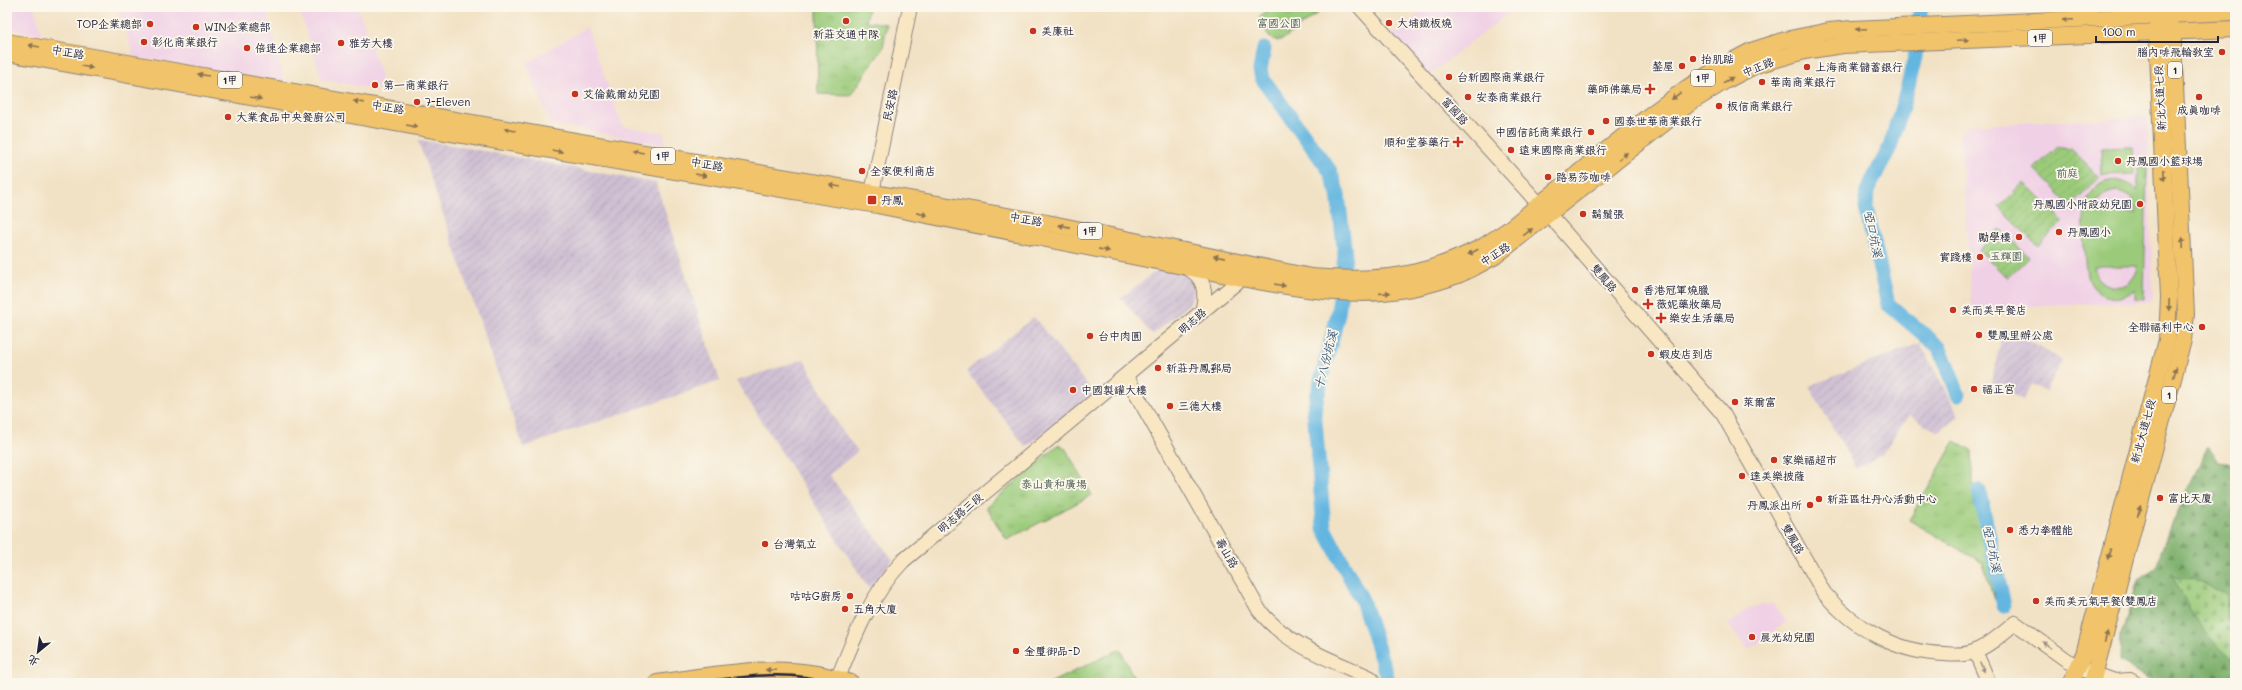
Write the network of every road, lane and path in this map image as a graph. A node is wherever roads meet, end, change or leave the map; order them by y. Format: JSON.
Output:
{"nodes":[{"id":1,"x":910,"y":7,"type":"edge"},
{"id":2,"x":1360,"y":7,"type":"edge"},
{"id":3,"x":2163,"y":11,"type":"edge"},
{"id":4,"x":2235,"y":12,"type":"edge"},
{"id":5,"x":2235,"y":29,"type":"edge"},
{"id":6,"x":2173,"y":31,"type":"junction"},
{"id":7,"x":2157,"y":32,"type":"junction"},
{"id":8,"x":7,"y":42,"type":"edge"},
{"id":9,"x":7,"y":53,"type":"edge"},
{"id":10,"x":1747,"y":61,"type":"junction"},
{"id":11,"x":872,"y":198,"type":"junction"},
{"id":12,"x":1544,"y":210,"type":"junction"},
{"id":13,"x":1257,"y":265,"type":"junction"},
{"id":14,"x":1183,"y":266,"type":"junction"},
{"id":15,"x":1241,"y":278,"type":"junction"},
{"id":16,"x":1340,"y":286,"type":"junction"},
{"id":17,"x":1202,"y":312,"type":"junction"},
{"id":18,"x":1126,"y":376,"type":"junction"},
{"id":19,"x":1975,"y":651,"type":"junction"},
{"id":20,"x":2078,"y":668,"type":"junction"},
{"id":21,"x":2094,"y":679,"type":"edge"},
{"id":22,"x":841,"y":681,"type":"edge"},
{"id":23,"x":2116,"y":682,"type":"edge"},
{"id":24,"x":657,"y":683,"type":"edge"},
{"id":25,"x":1373,"y":683,"type":"edge"},
{"id":26,"x":1989,"y":683,"type":"edge"},
{"id":27,"x":2071,"y":683,"type":"edge"},
{"id":28,"x":2135,"y":683,"type":"edge"}],
"edges":[{"from":1,"to":11,"type":"street","name":"民安路"},
{"from":2,"to":12,"type":"street","name":"富國路"},
{"from":3,"to":4,"type":"main road","name":"中正路"},
{"from":3,"to":6,"type":"main road","name":"新北大道七段"},
{"from":3,"to":7,"type":"main road","name":"新北大道七段","number":"1"},
{"from":3,"to":10,"type":"main road","name":"中正路","number":"1甲","one_way":true},
{"from":5,"to":6,"type":"main road","name":"中正路"},
{"from":6,"to":7,"type":"main road","name":"中正路","number":"1甲"},
{"from":21,"to":6,"type":"main road","name":"新北大道七段","number":"1","one_way":true},
{"from":10,"to":7,"type":"main road","name":"中正路","number":"1甲","one_way":true},
{"from":7,"to":20,"type":"main road","name":"新北大道七段","number":"1","one_way":true},
{"from":11,"to":8,"type":"main road","name":"中正路","number":"1甲","one_way":true},
{"from":9,"to":11,"type":"main road","name":"中正路","number":"1甲","one_way":true},
{"from":10,"to":12,"type":"main road","name":"中正路","number":"1甲"},
{"from":13,"to":11,"type":"main road","name":"中正路","number":"1甲","one_way":true},
{"from":11,"to":14,"type":"main road","name":"中正路","number":"1甲","one_way":true},
{"from":12,"to":16,"type":"main road","name":"中正路","number":"1甲"},
{"from":12,"to":19,"type":"street","name":"雙鳳路"},
{"from":13,"to":15,"type":"street","name":"明志路"},
{"from":13,"to":16,"type":"main road","name":"中正路","number":"1甲"},
{"from":14,"to":15,"type":"main road","name":"中正路","number":"1甲"},
{"from":14,"to":17,"type":"street"},
{"from":15,"to":16,"type":"main road","name":"中正路","number":"1甲","one_way":true},
{"from":15,"to":17,"type":"street","name":"明志路"},
{"from":17,"to":18,"type":"street","name":"明志路"},
{"from":18,"to":22,"type":"street","name":"明志路三段"},
{"from":18,"to":25,"type":"street","name":"壽山路"},
{"from":20,"to":19,"type":"street","name":"雙鳳路","one_way":true},
{"from":19,"to":26,"type":"street","one_way":true},
{"from":20,"to":21,"type":"street","name":"雙鳳路"},
{"from":20,"to":27,"type":"main road","name":"新北大道七段","number":"1"},
{"from":21,"to":23,"type":"street","name":"雙鳳路"},
{"from":22,"to":24,"type":"main road","one_way":true},
{"from":23,"to":28,"type":"street","name":"雙鳳路"}]}
